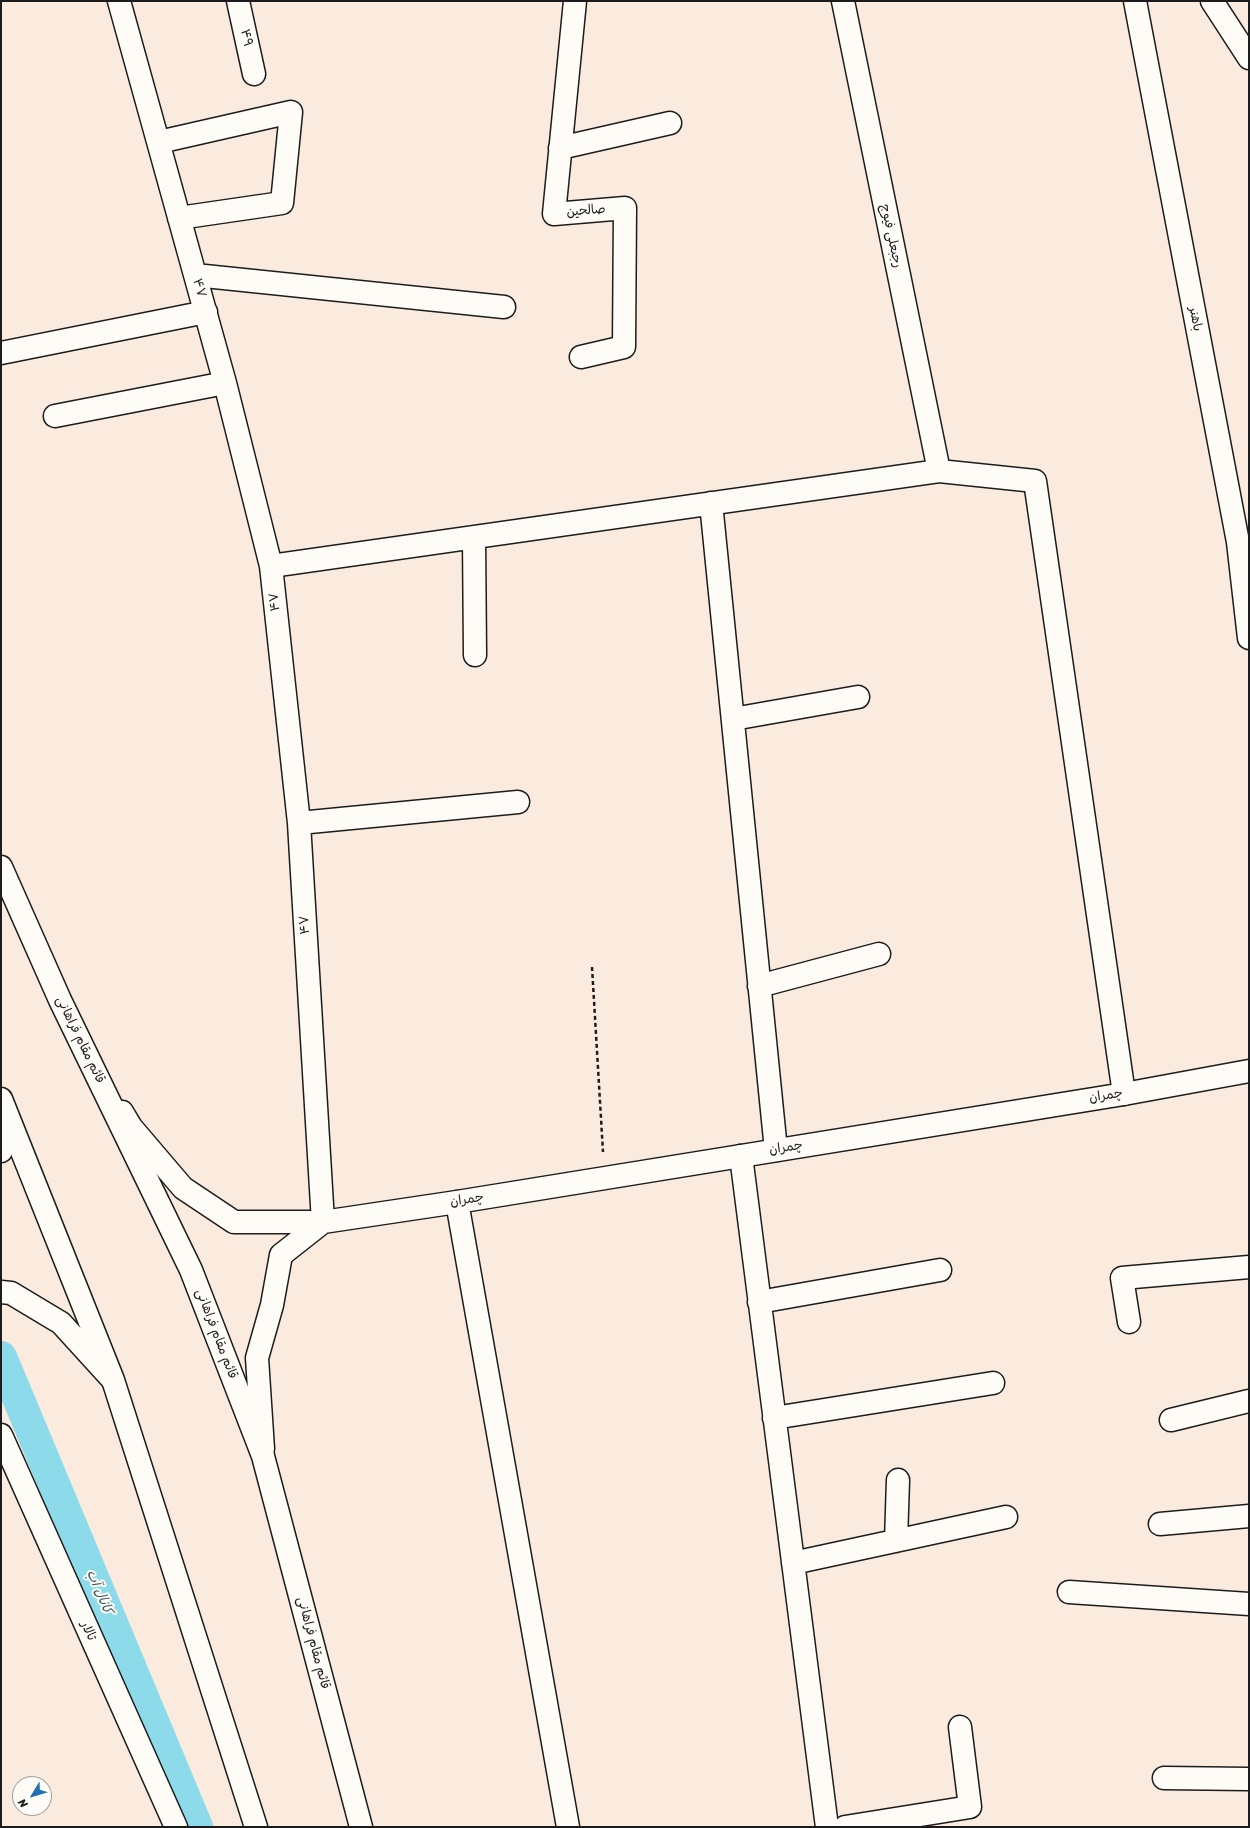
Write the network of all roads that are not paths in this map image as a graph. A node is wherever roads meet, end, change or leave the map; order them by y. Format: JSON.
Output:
{"nodes":[{"id":1,"x":119,"y":1,"type":"edge"},
{"id":2,"x":238,"y":1,"type":"edge"},
{"id":3,"x":575,"y":1,"type":"edge"},
{"id":4,"x":843,"y":1,"type":"edge"},
{"id":5,"x":1135,"y":1,"type":"edge"},
{"id":6,"x":1212,"y":1,"type":"edge"},
{"id":7,"x":1249,"y":58,"type":"edge"},
{"id":8,"x":254,"y":74,"type":"dead end"},
{"id":9,"x":670,"y":123,"type":"dead end"},
{"id":10,"x":159,"y":142,"type":"junction"},
{"id":11,"x":560,"y":148,"type":"junction"},
{"id":12,"x":179,"y":218,"type":"junction"},
{"id":13,"x":195,"y":275,"type":"junction"},
{"id":14,"x":504,"y":307,"type":"dead end"},
{"id":15,"x":206,"y":312,"type":"junction"},
{"id":16,"x":1,"y":352,"type":"edge"},
{"id":17,"x":581,"y":357,"type":"dead end"},
{"id":18,"x":226,"y":383,"type":"junction"},
{"id":19,"x":55,"y":416,"type":"dead end"},
{"id":20,"x":939,"y":471,"type":"junction"},
{"id":21,"x":711,"y":503,"type":"junction"},
{"id":22,"x":474,"y":537,"type":"junction"},
{"id":23,"x":271,"y":566,"type":"junction"},
{"id":24,"x":1246,"y":593,"type":"edge"},
{"id":25,"x":1249,"y":638,"type":"edge"},
{"id":26,"x":475,"y":655,"type":"dead end"},
{"id":27,"x":858,"y":697,"type":"dead end"},
{"id":28,"x":733,"y":719,"type":"junction"},
{"id":29,"x":518,"y":802,"type":"dead end"},
{"id":30,"x":299,"y":823,"type":"junction"},
{"id":31,"x":1,"y":867,"type":"edge"},
{"id":32,"x":879,"y":954,"type":"dead end"},
{"id":33,"x":759,"y":986,"type":"junction"},
{"id":34,"x":60,"y":1000,"type":"junction"},
{"id":35,"x":1249,"y":1070,"type":"edge"},
{"id":36,"x":1124,"y":1094,"type":"junction"},
{"id":37,"x":3,"y":1104,"type":"edge"},
{"id":38,"x":776,"y":1150,"type":"junction"},
{"id":39,"x":1,"y":1151,"type":"edge"},
{"id":40,"x":741,"y":1156,"type":"junction"},
{"id":41,"x":457,"y":1202,"type":"junction"},
{"id":42,"x":323,"y":1222,"type":"junction"},
{"id":43,"x":1249,"y":1267,"type":"edge"},
{"id":44,"x":940,"y":1270,"type":"dead end"},
{"id":45,"x":1,"y":1292,"type":"edge"},
{"id":46,"x":759,"y":1302,"type":"junction"},
{"id":47,"x":1129,"y":1322,"type":"dead end"},
{"id":48,"x":113,"y":1380,"type":"junction"},
{"id":49,"x":993,"y":1383,"type":"dead end"},
{"id":50,"x":1249,"y":1400,"type":"edge"},
{"id":51,"x":774,"y":1418,"type":"junction"},
{"id":52,"x":1171,"y":1420,"type":"dead end"},
{"id":53,"x":1,"y":1435,"type":"edge"},
{"id":54,"x":263,"y":1456,"type":"junction"},
{"id":55,"x":898,"y":1480,"type":"dead end"},
{"id":56,"x":1249,"y":1516,"type":"edge"},
{"id":57,"x":1006,"y":1518,"type":"dead end"},
{"id":58,"x":1160,"y":1524,"type":"dead end"},
{"id":59,"x":896,"y":1541,"type":"junction"},
{"id":60,"x":793,"y":1563,"type":"junction"},
{"id":61,"x":1068,"y":1592,"type":"dead end"},
{"id":62,"x":1249,"y":1604,"type":"edge"},
{"id":63,"x":960,"y":1727,"type":"dead end"},
{"id":64,"x":1164,"y":1778,"type":"dead end"},
{"id":65,"x":1249,"y":1779,"type":"edge"},
{"id":66,"x":176,"y":1827,"type":"edge"},
{"id":67,"x":256,"y":1827,"type":"edge"},
{"id":68,"x":361,"y":1827,"type":"edge"},
{"id":69,"x":568,"y":1827,"type":"edge"},
{"id":70,"x":827,"y":1827,"type":"edge"},
{"id":71,"x":845,"y":1827,"type":"edge"}],
"edges":[{"from":1,"to":10,"type":"street","name":"۴۷"},
{"from":2,"to":8,"type":"street","name":"۴۹"},
{"from":3,"to":11,"type":"street","name":"صالحین"},
{"from":4,"to":20,"type":"street","name":"رجبعلی فیوج"},
{"from":5,"to":24,"type":"street","name":"باهنر"},
{"from":6,"to":7,"type":"street"},
{"from":9,"to":11,"type":"street"},
{"from":10,"to":12,"type":"street","name":"۴۷"},
{"from":10,"to":12,"type":"street"},
{"from":11,"to":17,"type":"street","name":"صالحین"},
{"from":12,"to":13,"type":"street","name":"۴۷"},
{"from":13,"to":14,"type":"street"},
{"from":13,"to":15,"type":"street","name":"۴۷"},
{"from":15,"to":16,"type":"street"},
{"from":15,"to":18,"type":"street","name":"۴۷"},
{"from":18,"to":19,"type":"street"},
{"from":18,"to":23,"type":"street","name":"۴۷"},
{"from":20,"to":21,"type":"street"},
{"from":20,"to":36,"type":"street"},
{"from":21,"to":22,"type":"street"},
{"from":21,"to":28,"type":"street"},
{"from":22,"to":23,"type":"street"},
{"from":22,"to":26,"type":"street"},
{"from":23,"to":30,"type":"street","name":"۴۷"},
{"from":24,"to":25,"type":"street","name":"باهنر"},
{"from":27,"to":28,"type":"street"},
{"from":28,"to":33,"type":"street"},
{"from":29,"to":30,"type":"street"},
{"from":30,"to":42,"type":"street","name":"۴۷"},
{"from":31,"to":34,"type":"street","name":"قائم مقام فراهانی"},
{"from":32,"to":33,"type":"street"},
{"from":33,"to":38,"type":"street"},
{"from":34,"to":42,"type":"street","name":"چمران"},
{"from":34,"to":54,"type":"street","name":"قائم مقام فراهانی"},
{"from":35,"to":36,"type":"street","name":"چمران"},
{"from":36,"to":38,"type":"street","name":"چمران"},
{"from":37,"to":39,"type":"street"},
{"from":37,"to":48,"type":"street"},
{"from":38,"to":40,"type":"street","name":"چمران"},
{"from":40,"to":41,"type":"street","name":"چمران"},
{"from":40,"to":46,"type":"street"},
{"from":41,"to":42,"type":"street","name":"چمران"},
{"from":41,"to":69,"type":"street"},
{"from":42,"to":54,"type":"street"},
{"from":43,"to":47,"type":"street"},
{"from":44,"to":46,"type":"street"},
{"from":45,"to":48,"type":"street"},
{"from":46,"to":51,"type":"street"},
{"from":48,"to":67,"type":"street"},
{"from":49,"to":51,"type":"street"},
{"from":50,"to":52,"type":"street"},
{"from":51,"to":60,"type":"street"},
{"from":53,"to":66,"type":"street","name":"تالار"},
{"from":54,"to":68,"type":"street","name":"قائم مقام فراهانی"},
{"from":55,"to":59,"type":"street"},
{"from":56,"to":58,"type":"street"},
{"from":57,"to":59,"type":"street"},
{"from":59,"to":60,"type":"street"},
{"from":60,"to":70,"type":"street"},
{"from":61,"to":62,"type":"street"},
{"from":63,"to":71,"type":"street"},
{"from":64,"to":65,"type":"street"}]}
